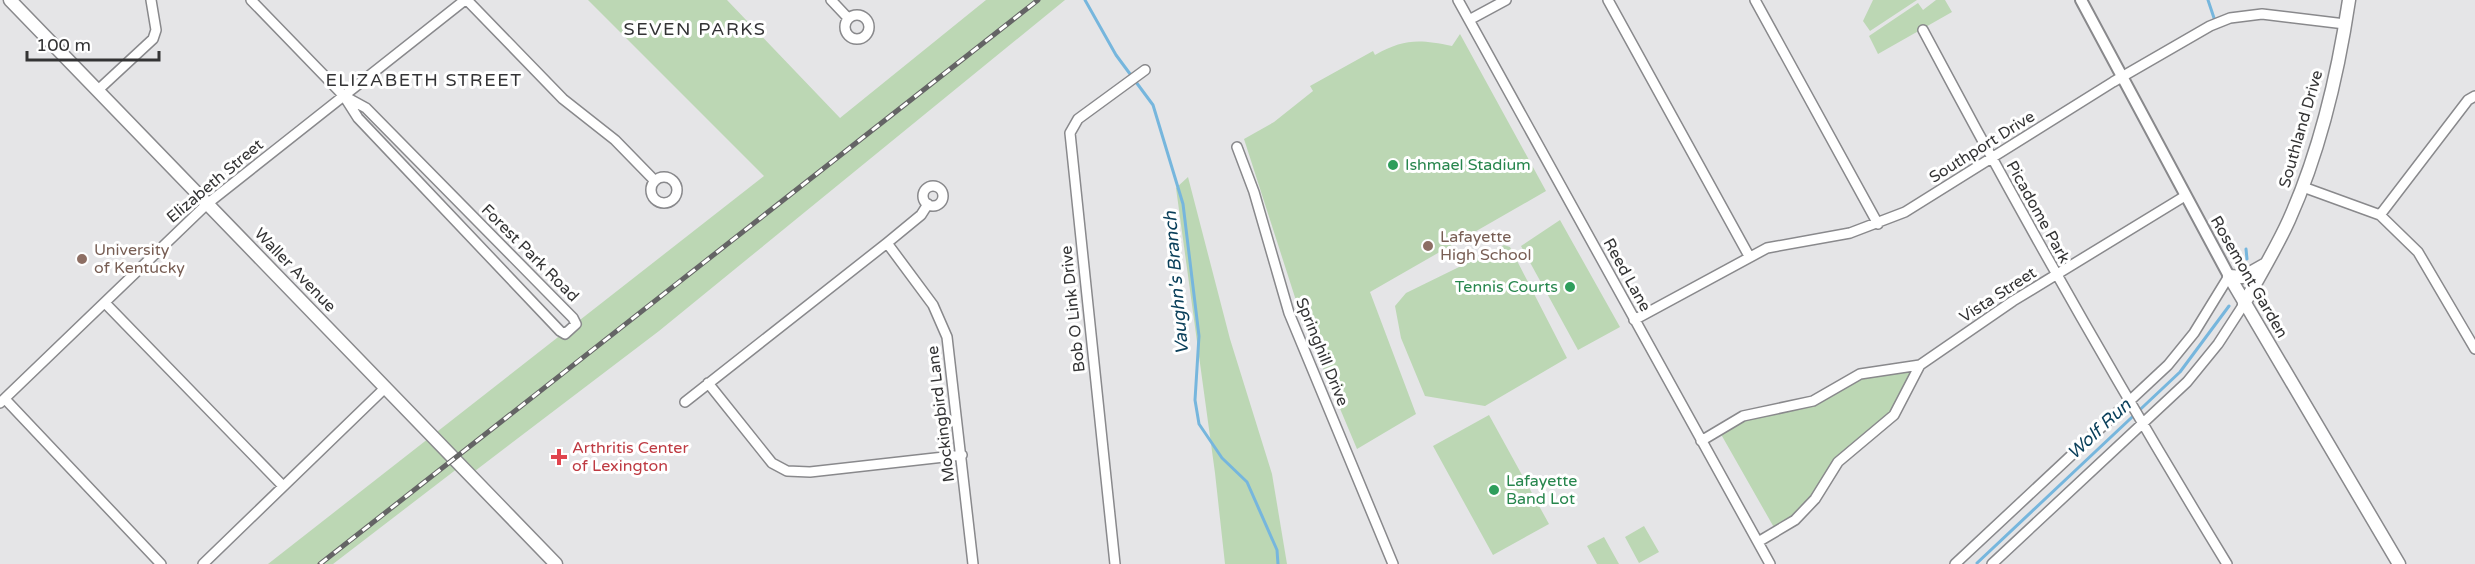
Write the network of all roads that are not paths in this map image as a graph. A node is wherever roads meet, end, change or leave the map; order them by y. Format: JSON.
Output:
{"nodes":[{"id":1,"x":10,"y":0,"type":"edge"},
{"id":2,"x":151,"y":0,"type":"edge"},
{"id":3,"x":251,"y":0,"type":"edge"},
{"id":4,"x":466,"y":0,"type":"edge"},
{"id":5,"x":831,"y":0,"type":"edge"},
{"id":6,"x":1458,"y":0,"type":"edge"},
{"id":7,"x":1506,"y":0,"type":"edge"},
{"id":8,"x":1608,"y":0,"type":"edge"},
{"id":9,"x":1755,"y":0,"type":"edge"},
{"id":10,"x":2081,"y":0,"type":"edge"},
{"id":11,"x":2349,"y":0,"type":"edge"},
{"id":12,"x":848,"y":18,"type":"dead end"},
{"id":13,"x":1469,"y":20,"type":"junction"},
{"id":14,"x":2345,"y":24,"type":"junction"},
{"id":15,"x":1923,"y":30,"type":"dead end"},
{"id":16,"x":1145,"y":70,"type":"dead end"},
{"id":17,"x":2122,"y":77,"type":"junction"},
{"id":18,"x":98,"y":90,"type":"junction"},
{"id":19,"x":344,"y":96,"type":"junction"},
{"id":20,"x":2475,"y":96,"type":"edge"},
{"id":21,"x":1237,"y":147,"type":"dead end"},
{"id":22,"x":1992,"y":159,"type":"junction"},
{"id":23,"x":655,"y":182,"type":"dead end"},
{"id":24,"x":2303,"y":187,"type":"junction"},
{"id":25,"x":2185,"y":196,"type":"junction"},
{"id":26,"x":207,"y":204,"type":"junction"},
{"id":27,"x":928,"y":204,"type":"dead end"},
{"id":28,"x":468,"y":213,"type":"junction"},
{"id":29,"x":2380,"y":215,"type":"junction"},
{"id":30,"x":458,"y":223,"type":"junction"},
{"id":31,"x":1878,"y":224,"type":"junction"},
{"id":32,"x":886,"y":243,"type":"junction"},
{"id":33,"x":1749,"y":256,"type":"junction"},
{"id":34,"x":2269,"y":261,"type":"junction"},
{"id":35,"x":2056,"y":276,"type":"junction"},
{"id":36,"x":2229,"y":276,"type":"junction"},
{"id":37,"x":105,"y":303,"type":"junction"},
{"id":38,"x":2244,"y":304,"type":"junction"},
{"id":39,"x":1634,"y":320,"type":"junction"},
{"id":40,"x":2475,"y":349,"type":"edge"},
{"id":41,"x":1920,"y":365,"type":"junction"},
{"id":42,"x":708,"y":383,"type":"junction"},
{"id":43,"x":386,"y":387,"type":"junction"},
{"id":44,"x":2,"y":401,"type":"edge"},
{"id":45,"x":685,"y":402,"type":"dead end"},
{"id":46,"x":2130,"y":405,"type":"junction"},
{"id":47,"x":2141,"y":423,"type":"junction"},
{"id":48,"x":1701,"y":441,"type":"junction"},
{"id":49,"x":962,"y":455,"type":"junction"},
{"id":50,"x":284,"y":486,"type":"junction"},
{"id":51,"x":1758,"y":542,"type":"junction"},
{"id":52,"x":1966,"y":554,"type":"junction"},
{"id":53,"x":161,"y":564,"type":"edge"},
{"id":54,"x":203,"y":564,"type":"edge"},
{"id":55,"x":556,"y":564,"type":"edge"},
{"id":56,"x":973,"y":564,"type":"edge"},
{"id":57,"x":1115,"y":564,"type":"edge"},
{"id":58,"x":1393,"y":564,"type":"edge"},
{"id":59,"x":1770,"y":564,"type":"edge"},
{"id":60,"x":1955,"y":564,"type":"edge"},
{"id":61,"x":1972,"y":564,"type":"edge"},
{"id":62,"x":1992,"y":564,"type":"edge"},
{"id":63,"x":2227,"y":564,"type":"edge"},
{"id":64,"x":2399,"y":564,"type":"edge"}],
"edges":[{"from":1,"to":18,"type":"main road","name":"Waller Avenue"},
{"from":2,"to":18,"type":"street"},
{"from":3,"to":19,"type":"street","name":"Forest Park Road"},
{"from":4,"to":19,"type":"street","name":"Elizabeth Street"},
{"from":4,"to":23,"type":"street"},
{"from":5,"to":12,"type":"street"},
{"from":6,"to":13,"type":"street","name":"Reed Lane"},
{"from":7,"to":13,"type":"street"},
{"from":8,"to":33,"type":"street"},
{"from":9,"to":31,"type":"street"},
{"from":10,"to":17,"type":"street","name":"Rosemont Garden"},
{"from":11,"to":14,"type":"main road","name":"Southland Drive"},
{"from":13,"to":39,"type":"street","name":"Reed Lane"},
{"from":14,"to":17,"type":"street","name":"Southport Drive"},
{"from":14,"to":24,"type":"main road","name":"Southland Drive"},
{"from":15,"to":22,"type":"street","name":"Picadome Park"},
{"from":16,"to":57,"type":"street","name":"Bob O Link Drive"},
{"from":17,"to":22,"type":"street","name":"Southport Drive"},
{"from":17,"to":25,"type":"street","name":"Rosemont Garden"},
{"from":18,"to":26,"type":"main road","name":"Waller Avenue"},
{"from":19,"to":26,"type":"street","name":"Elizabeth Street"},
{"from":19,"to":28,"type":"street","name":"Forest Park Road"},
{"from":19,"to":30,"type":"street","name":"Forest Park Road"},
{"from":20,"to":29,"type":"street"},
{"from":21,"to":58,"type":"street","name":"Springhill Drive"},
{"from":22,"to":31,"type":"street","name":"Southport Drive"},
{"from":22,"to":35,"type":"street","name":"Picadome Park"},
{"from":24,"to":29,"type":"street"},
{"from":24,"to":34,"type":"main road","name":"Southland Drive"},
{"from":25,"to":35,"type":"street","name":"Vista Street"},
{"from":25,"to":36,"type":"street","name":"Rosemont Garden"},
{"from":26,"to":37,"type":"street","name":"Elizabeth Street"},
{"from":26,"to":43,"type":"main road","name":"Waller Avenue"},
{"from":27,"to":32,"type":"street"},
{"from":28,"to":30,"type":"street"},
{"from":28,"to":30,"type":"street","name":"Forest Park Road"},
{"from":29,"to":40,"type":"street"},
{"from":31,"to":33,"type":"street","name":"Southport Drive"},
{"from":32,"to":42,"type":"street"},
{"from":32,"to":49,"type":"street","name":"Mockingbird Lane"},
{"from":33,"to":39,"type":"street","name":"Southport Drive"},
{"from":34,"to":36,"type":"main road"},
{"from":34,"to":38,"type":"main road","name":"Southland Drive"},
{"from":35,"to":41,"type":"street","name":"Vista Street"},
{"from":35,"to":46,"type":"street","name":"Picadome Park"},
{"from":36,"to":38,"type":"main road","name":"Rosemont Garden"},
{"from":36,"to":46,"type":"street"},
{"from":37,"to":44,"type":"street","name":"Elizabeth Street"},
{"from":37,"to":50,"type":"street"},
{"from":38,"to":47,"type":"street"},
{"from":38,"to":64,"type":"main road","name":"Rosemont Garden"},
{"from":39,"to":48,"type":"street","name":"Reed Lane"},
{"from":41,"to":48,"type":"street"},
{"from":41,"to":51,"type":"street"},
{"from":42,"to":45,"type":"street"},
{"from":42,"to":49,"type":"street"},
{"from":43,"to":50,"type":"street"},
{"from":43,"to":55,"type":"main road","name":"Waller Avenue"},
{"from":44,"to":53,"type":"street"},
{"from":46,"to":47,"type":"street","name":"Picadome Park"},
{"from":46,"to":52,"type":"street"},
{"from":47,"to":62,"type":"street"},
{"from":47,"to":63,"type":"street","name":"Picadome Park"},
{"from":48,"to":51,"type":"street","name":"Reed Lane"},
{"from":49,"to":56,"type":"street","name":"Mockingbird Lane"},
{"from":50,"to":54,"type":"street"},
{"from":51,"to":59,"type":"street","name":"Reed Lane"},
{"from":52,"to":60,"type":"street"},
{"from":52,"to":61,"type":"street"}]}
